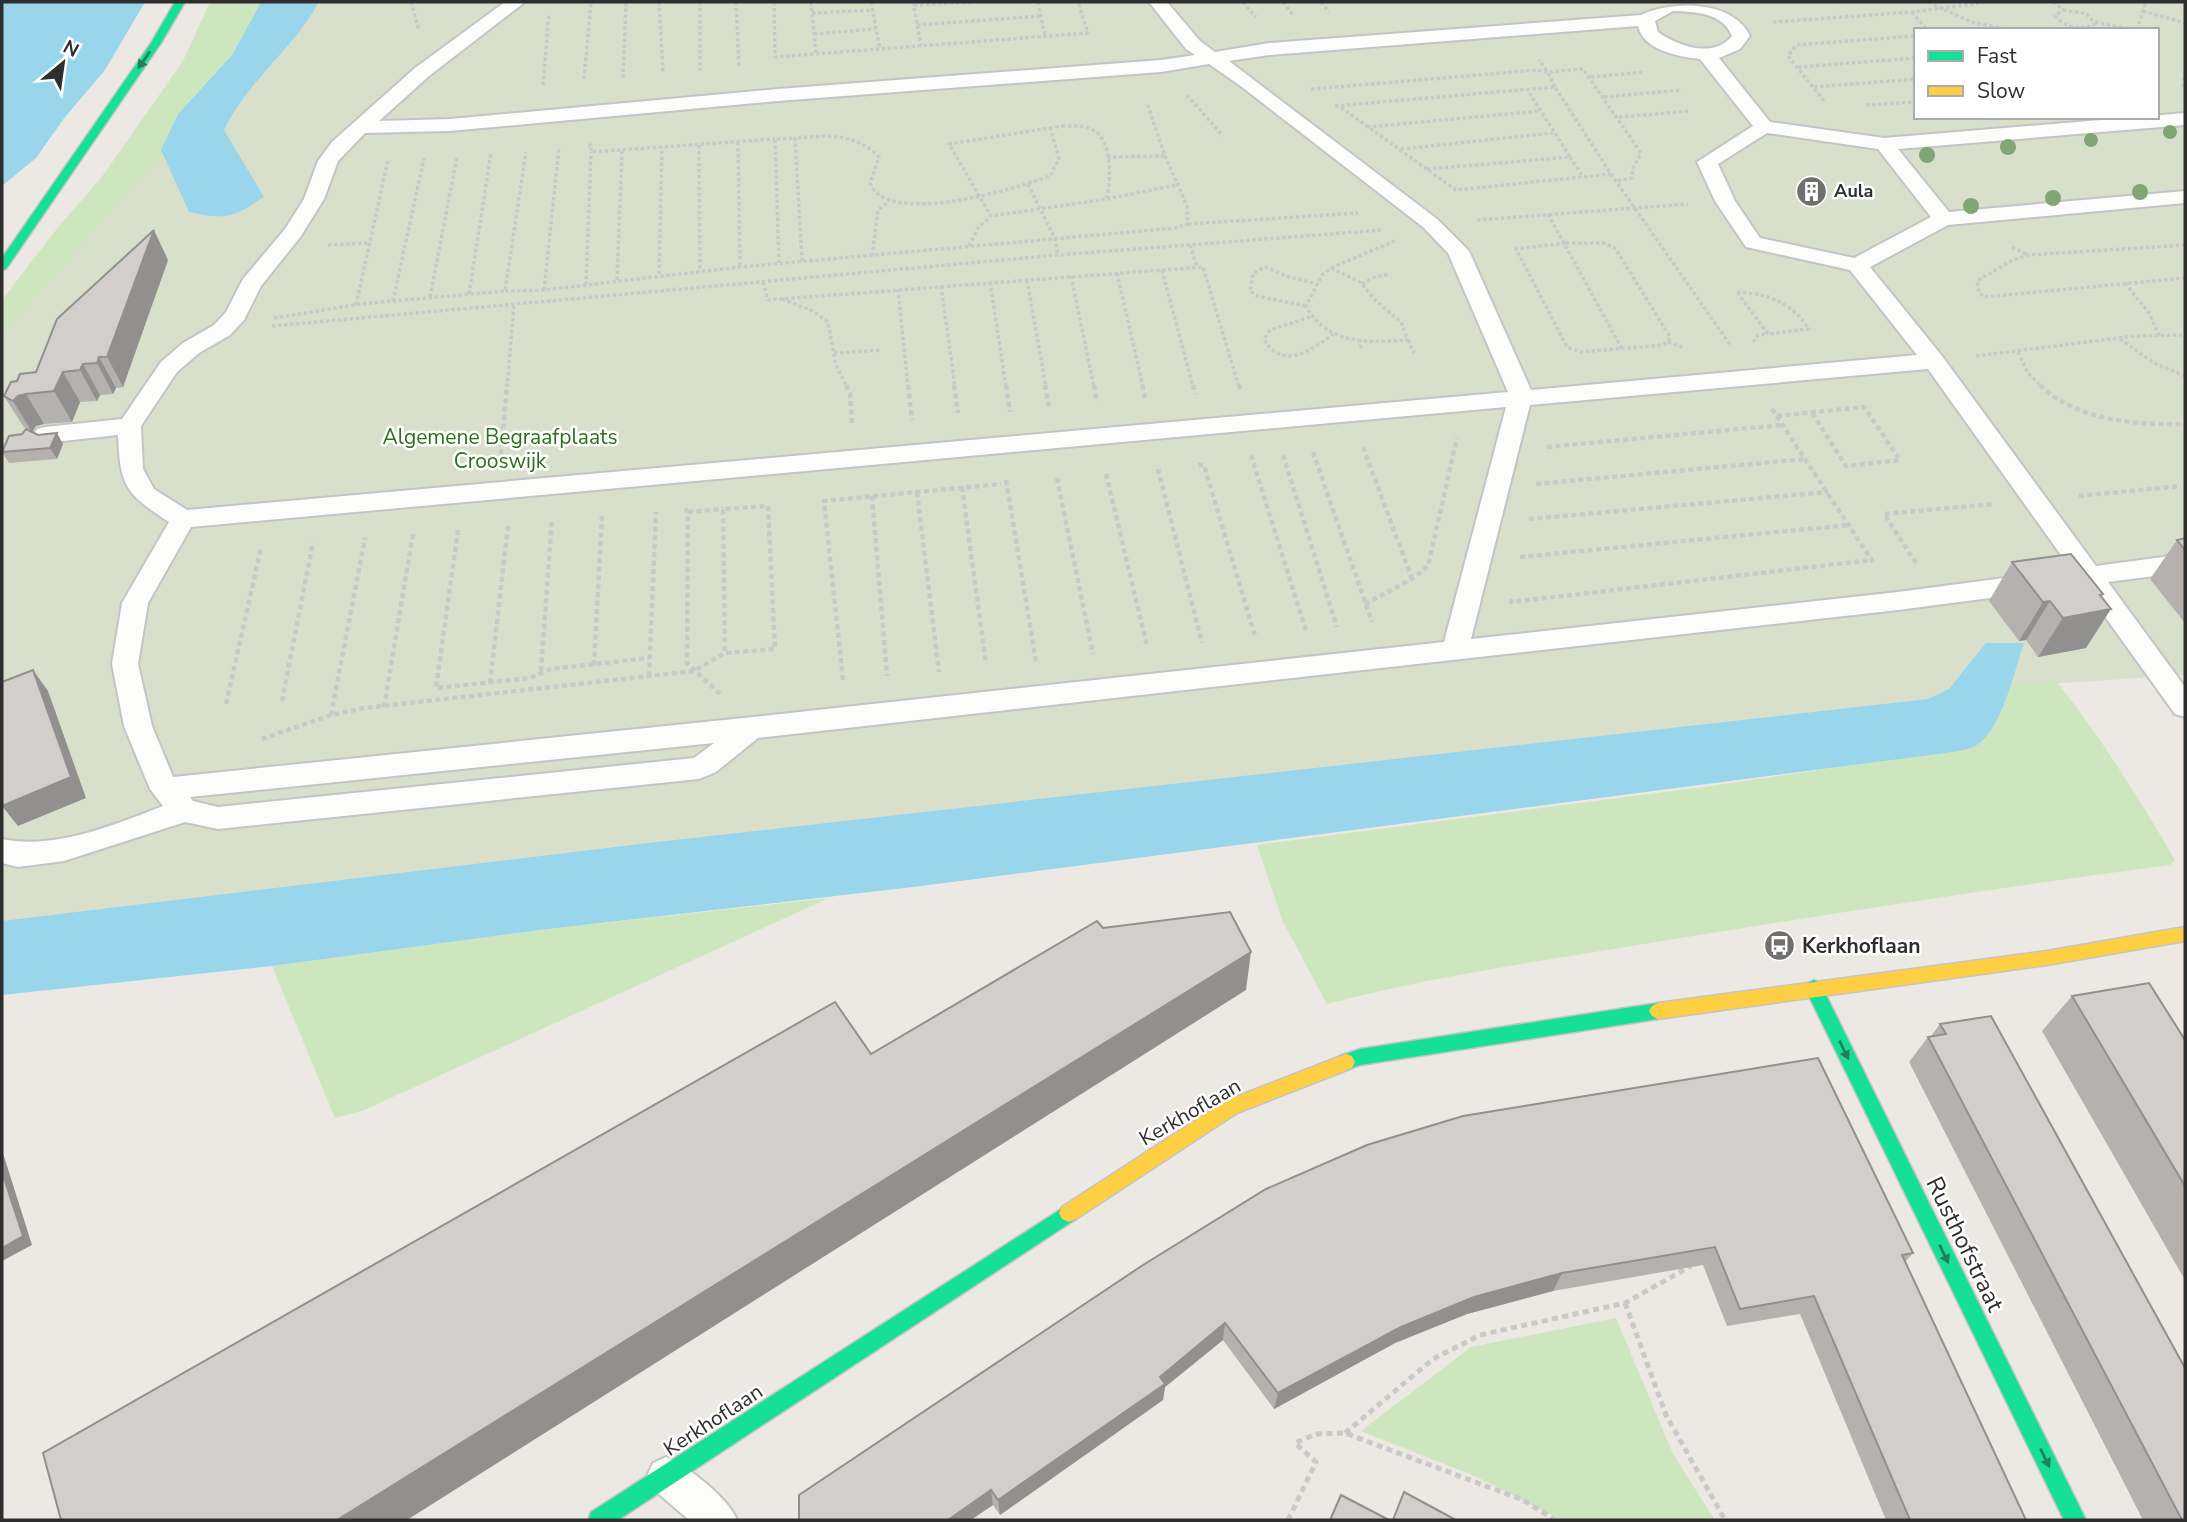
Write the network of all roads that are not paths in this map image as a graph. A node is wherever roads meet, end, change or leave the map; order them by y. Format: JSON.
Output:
{"nodes":[{"id":1,"x":180,"y":2,"type":"edge"},
{"id":2,"x":516,"y":2,"type":"edge"},
{"id":3,"x":1158,"y":2,"type":"edge"},
{"id":4,"x":1671,"y":4,"type":"edge"},
{"id":5,"x":1646,"y":20,"type":"junction"},
{"id":6,"x":1704,"y":53,"type":"junction"},
{"id":7,"x":1212,"y":59,"type":"junction"},
{"id":8,"x":2185,"y":119,"type":"edge"},
{"id":9,"x":362,"y":127,"type":"junction"},
{"id":10,"x":1764,"y":127,"type":"junction"},
{"id":11,"x":1884,"y":144,"type":"junction"},
{"id":12,"x":2185,"y":197,"type":"edge"},
{"id":13,"x":1943,"y":219,"type":"junction"},
{"id":14,"x":1857,"y":265,"type":"junction"},
{"id":15,"x":2,"y":266,"type":"edge"},
{"id":16,"x":1934,"y":361,"type":"junction"},
{"id":17,"x":1520,"y":398,"type":"junction"},
{"id":18,"x":128,"y":426,"type":"junction"},
{"id":19,"x":45,"y":435,"type":"edge"},
{"id":20,"x":183,"y":519,"type":"junction"},
{"id":21,"x":2185,"y":563,"type":"edge"},
{"id":22,"x":2090,"y":577,"type":"junction"},
{"id":23,"x":1455,"y":649,"type":"junction"},
{"id":24,"x":2185,"y":707,"type":"edge"},
{"id":25,"x":174,"y":800,"type":"junction"},
{"id":26,"x":2,"y":851,"type":"edge"},
{"id":27,"x":2185,"y":934,"type":"edge"},
{"id":28,"x":1814,"y":988,"type":"junction"},
{"id":29,"x":666,"y":1476,"type":"junction"},
{"id":30,"x":599,"y":1520,"type":"edge"},
{"id":31,"x":718,"y":1520,"type":"edge"},
{"id":32,"x":2076,"y":1520,"type":"edge"}],
"edges":[{"from":1,"to":15,"type":"street","one_way":true},
{"from":2,"to":9,"type":"lane"},
{"from":3,"to":7,"type":"lane"},
{"from":4,"to":5,"type":"lane"},
{"from":4,"to":6,"type":"lane"},
{"from":5,"to":6,"type":"lane"},
{"from":5,"to":7,"type":"lane"},
{"from":6,"to":10,"type":"lane"},
{"from":7,"to":9,"type":"lane"},
{"from":7,"to":17,"type":"lane"},
{"from":8,"to":11,"type":"lane"},
{"from":9,"to":18,"type":"lane"},
{"from":10,"to":11,"type":"lane"},
{"from":10,"to":14,"type":"lane"},
{"from":11,"to":13,"type":"lane"},
{"from":12,"to":13,"type":"lane"},
{"from":13,"to":14,"type":"lane"},
{"from":14,"to":16,"type":"lane"},
{"from":16,"to":17,"type":"lane"},
{"from":16,"to":22,"type":"lane"},
{"from":17,"to":20,"type":"lane"},
{"from":17,"to":23,"type":"lane"},
{"from":18,"to":19,"type":"lane"},
{"from":18,"to":20,"type":"lane"},
{"from":20,"to":25,"type":"lane"},
{"from":21,"to":22,"type":"lane"},
{"from":22,"to":23,"type":"lane"},
{"from":22,"to":24,"type":"lane"},
{"from":23,"to":25,"type":"lane"},
{"from":25,"to":26,"type":"lane"},
{"from":27,"to":28,"type":"street","name":"Kerkhoflaan"},
{"from":28,"to":29,"type":"street","name":"Kerkhoflaan"},
{"from":28,"to":32,"type":"street","name":"Rusthofstraat","one_way":true},
{"from":29,"to":30,"type":"street","name":"Kerkhoflaan"},
{"from":29,"to":31,"type":"lane"}]}
